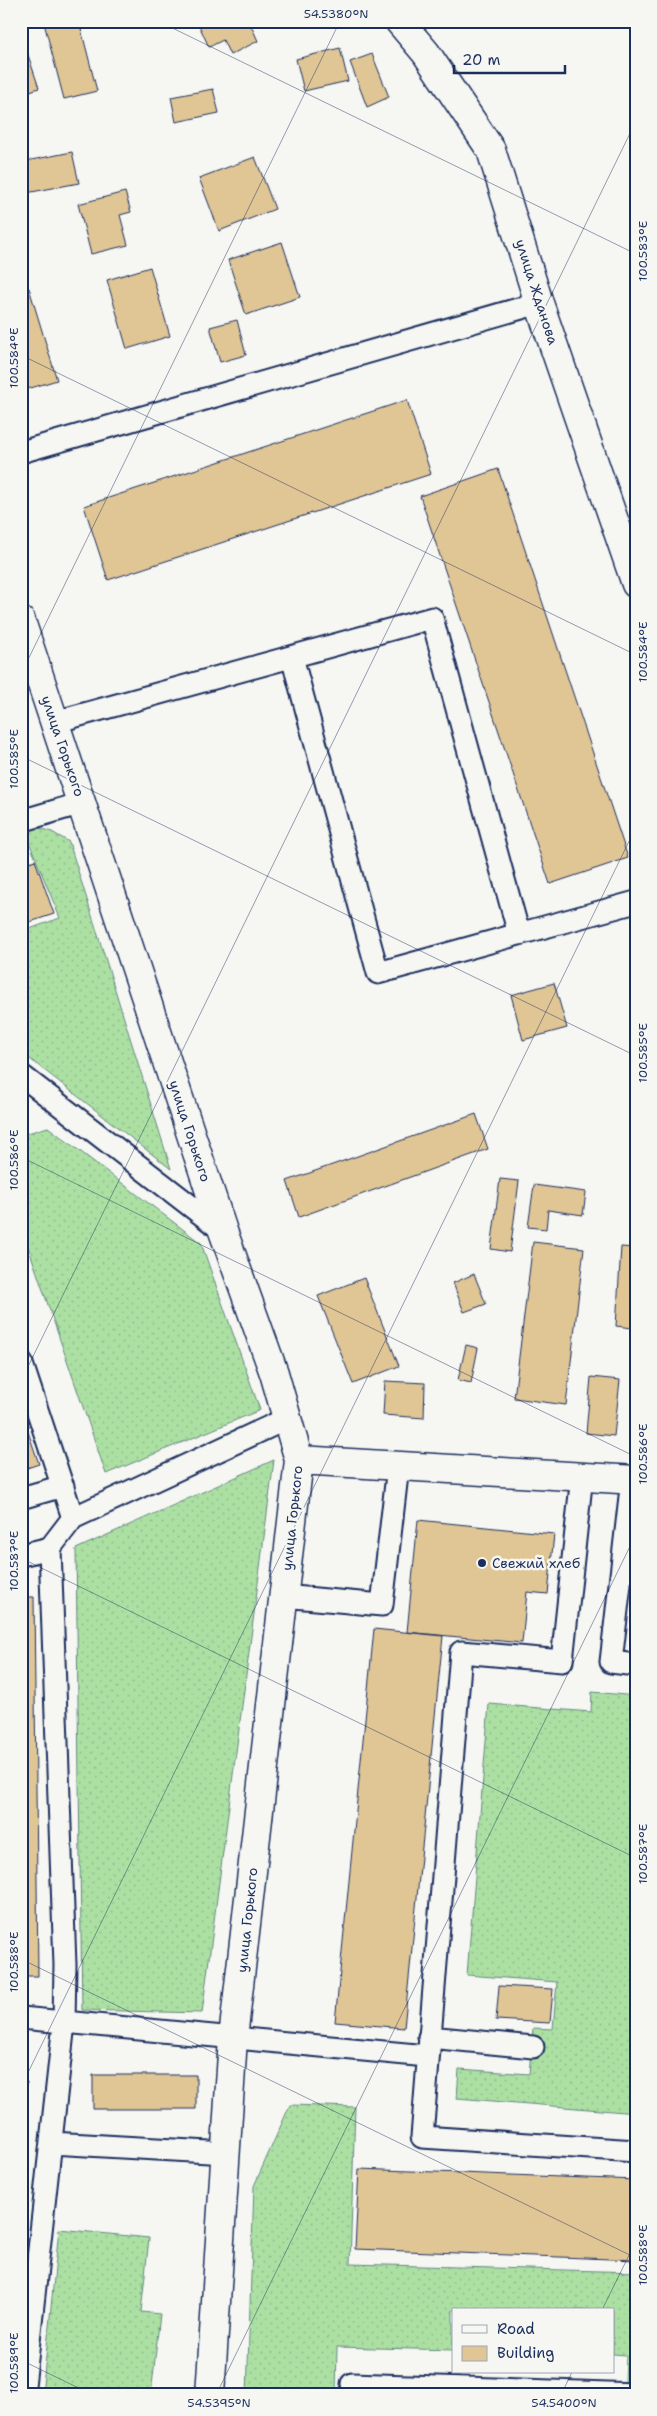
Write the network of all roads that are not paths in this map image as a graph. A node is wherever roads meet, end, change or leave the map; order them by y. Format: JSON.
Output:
{"nodes":[{"id":1,"x":399,"y":21,"type":"edge"},
{"id":2,"x":539,"y":303,"type":"junction"},
{"id":3,"x":21,"y":452,"type":"edge"},
{"id":4,"x":636,"y":584,"type":"edge"},
{"id":5,"x":21,"y":621,"type":"edge"},
{"id":6,"x":292,"y":657,"type":"junction"},
{"id":7,"x":55,"y":722,"type":"junction"},
{"id":8,"x":82,"y":803,"type":"junction"},
{"id":9,"x":21,"y":821,"type":"edge"},
{"id":10,"x":636,"y":902,"type":"edge"},
{"id":11,"x":519,"y":934,"type":"junction"},
{"id":12,"x":21,"y":1075,"type":"edge"},
{"id":13,"x":223,"y":1231,"type":"junction"},
{"id":14,"x":21,"y":1361,"type":"edge"},
{"id":15,"x":286,"y":1419,"type":"junction"},
{"id":16,"x":299,"y":1460,"type":"junction"},
{"id":17,"x":398,"y":1466,"type":"junction"},
{"id":18,"x":582,"y":1475,"type":"junction"},
{"id":19,"x":634,"y":1480,"type":"edge"},
{"id":20,"x":63,"y":1486,"type":"junction"},
{"id":21,"x":21,"y":1498,"type":"edge"},
{"id":22,"x":73,"y":1518,"type":"junction"},
{"id":23,"x":50,"y":1548,"type":"junction"},
{"id":24,"x":21,"y":1555,"type":"edge"},
{"id":25,"x":283,"y":1596,"type":"junction"},
{"id":26,"x":636,"y":1664,"type":"edge"},
{"id":27,"x":21,"y":2018,"type":"edge"},
{"id":28,"x":64,"y":2023,"type":"junction"},
{"id":29,"x":234,"y":2038,"type":"junction"},
{"id":30,"x":533,"y":2046,"type":"dead end"},
{"id":31,"x":428,"y":2047,"type":"junction"},
{"id":32,"x":51,"y":2143,"type":"junction"},
{"id":33,"x":636,"y":2151,"type":"edge"},
{"id":34,"x":226,"y":2153,"type":"junction"},
{"id":35,"x":352,"y":2384,"type":"dead end"},
{"id":36,"x":636,"y":2394,"type":"edge"},
{"id":37,"x":23,"y":2395,"type":"edge"},
{"id":38,"x":210,"y":2395,"type":"edge"}],
"edges":[{"from":1,"to":2,"type":"street","name":"улица Жданова"},
{"from":2,"to":3,"type":"lane"},
{"from":2,"to":4,"type":"street","name":"улица Жданова"},
{"from":5,"to":7,"type":"street","name":"улица Горького"},
{"from":6,"to":7,"type":"lane"},
{"from":6,"to":11,"type":"lane"},
{"from":6,"to":11,"type":"lane"},
{"from":7,"to":8,"type":"street","name":"улица Горького"},
{"from":8,"to":9,"type":"lane"},
{"from":8,"to":13,"type":"street","name":"улица Горького"},
{"from":10,"to":11,"type":"lane"},
{"from":12,"to":13,"type":"lane"},
{"from":13,"to":15,"type":"street","name":"улица Горького"},
{"from":14,"to":20,"type":"lane"},
{"from":15,"to":16,"type":"street","name":"улица Горького"},
{"from":15,"to":22,"type":"lane"},
{"from":16,"to":17,"type":"street"},
{"from":16,"to":25,"type":"street","name":"улица Горького"},
{"from":17,"to":18,"type":"street"},
{"from":17,"to":25,"type":"lane"},
{"from":18,"to":19,"type":"street"},
{"from":18,"to":31,"type":"lane"},
{"from":19,"to":26,"type":"lane"},
{"from":20,"to":21,"type":"lane"},
{"from":20,"to":22,"type":"lane"},
{"from":22,"to":23,"type":"lane"},
{"from":23,"to":24,"type":"lane"},
{"from":23,"to":28,"type":"lane"},
{"from":25,"to":29,"type":"street","name":"улица Горького"},
{"from":27,"to":28,"type":"lane"},
{"from":28,"to":29,"type":"lane"},
{"from":28,"to":32,"type":"lane"},
{"from":29,"to":31,"type":"lane"},
{"from":29,"to":34,"type":"street","name":"улица Горького"},
{"from":30,"to":31,"type":"lane"},
{"from":31,"to":33,"type":"lane"},
{"from":32,"to":34,"type":"lane"},
{"from":32,"to":37,"type":"lane"},
{"from":34,"to":38,"type":"street","name":"улица Горького"},
{"from":35,"to":36,"type":"lane"}]}
